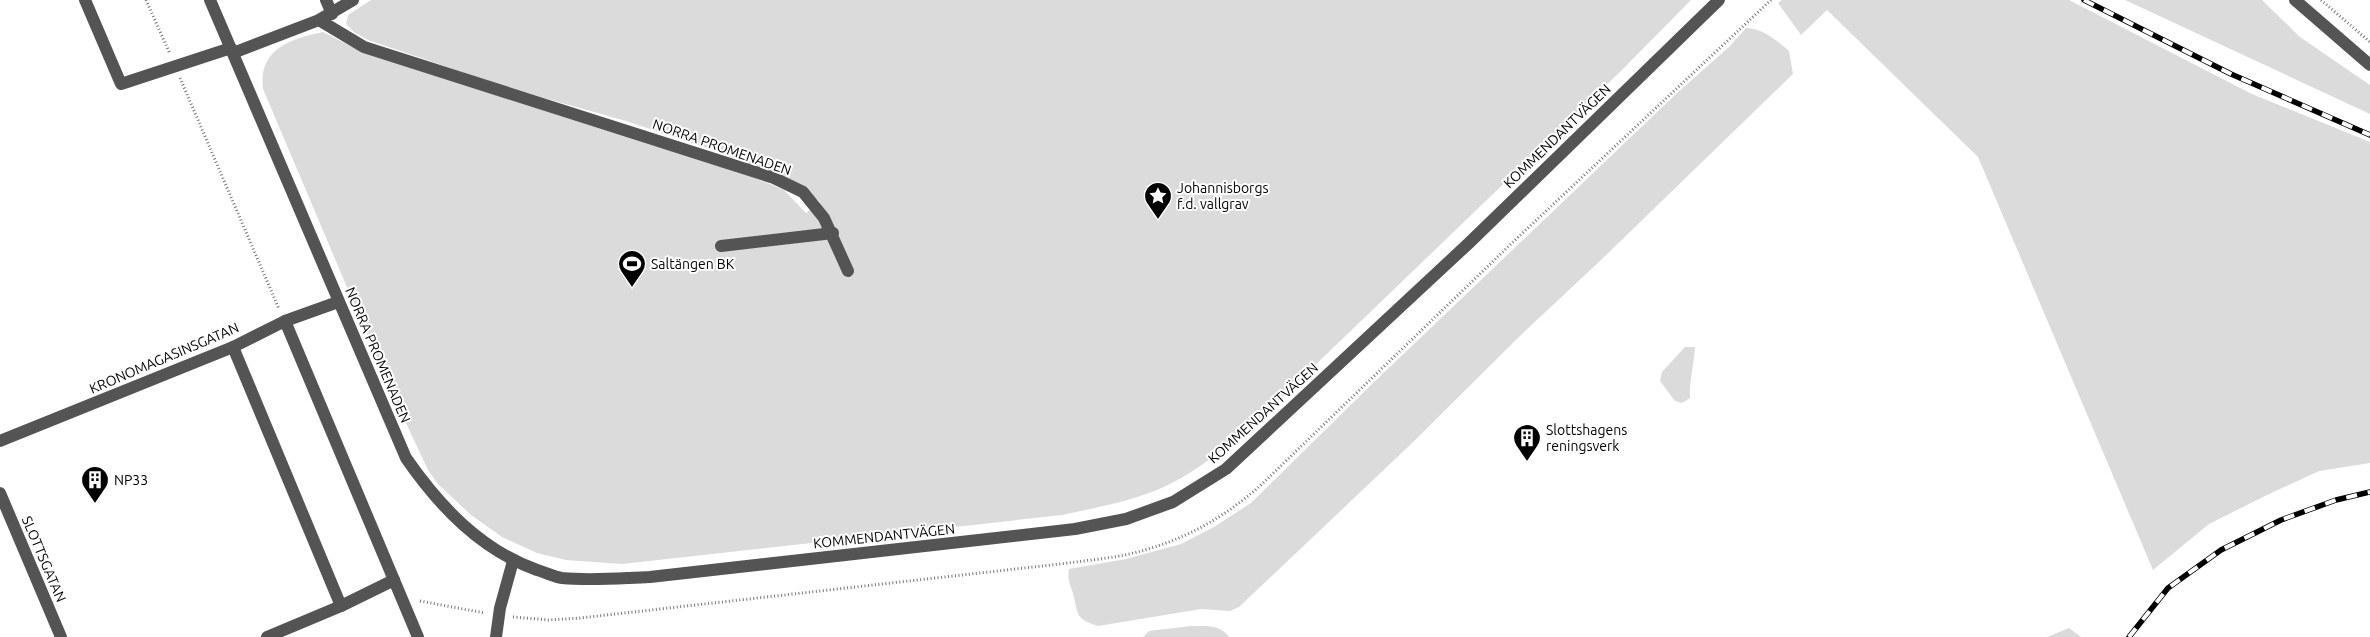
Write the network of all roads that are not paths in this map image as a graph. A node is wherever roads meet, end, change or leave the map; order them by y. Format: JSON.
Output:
{"nodes":[{"id":1,"x":85,"y":0,"type":"edge"},
{"id":2,"x":210,"y":0,"type":"edge"},
{"id":3,"x":326,"y":0,"type":"edge"},
{"id":4,"x":353,"y":0,"type":"edge"},
{"id":5,"x":1719,"y":0,"type":"edge"},
{"id":6,"x":2295,"y":0,"type":"edge"},
{"id":7,"x":332,"y":14,"type":"junction"},
{"id":8,"x":319,"y":20,"type":"junction"},
{"id":9,"x":232,"y":50,"type":"junction"},
{"id":10,"x":2370,"y":65,"type":"edge"},
{"id":11,"x":833,"y":234,"type":"junction"},
{"id":12,"x":721,"y":246,"type":"dead end"},
{"id":13,"x":848,"y":272,"type":"dead end"},
{"id":14,"x":338,"y":302,"type":"junction"},
{"id":15,"x":285,"y":321,"type":"junction"},
{"id":16,"x":233,"y":347,"type":"junction"},
{"id":17,"x":0,"y":442,"type":"edge"},
{"id":18,"x":0,"y":493,"type":"edge"},
{"id":19,"x":513,"y":561,"type":"junction"},
{"id":20,"x":394,"y":580,"type":"junction"},
{"id":21,"x":341,"y":606,"type":"junction"},
{"id":22,"x":61,"y":637,"type":"edge"},
{"id":23,"x":267,"y":637,"type":"edge"},
{"id":24,"x":418,"y":637,"type":"edge"},
{"id":25,"x":496,"y":637,"type":"edge"}],
"edges":[{"from":1,"to":9,"type":"street"},
{"from":2,"to":9,"type":"street","name":"NORRA PROMENADEN"},
{"from":3,"to":7,"type":"street"},
{"from":4,"to":7,"type":"street"},
{"from":5,"to":19,"type":"street","name":"KOMMENDANTVÄGEN"},
{"from":6,"to":10,"type":"street"},
{"from":7,"to":8,"type":"street"},
{"from":8,"to":9,"type":"street"},
{"from":8,"to":11,"type":"street","name":"NORRA PROMENADEN"},
{"from":9,"to":14,"type":"street","name":"NORRA PROMENADEN"},
{"from":11,"to":12,"type":"street"},
{"from":11,"to":13,"type":"street","name":"NORRA PROMENADEN"},
{"from":14,"to":15,"type":"street","name":"KRONOMAGASINSGATAN"},
{"from":14,"to":19,"type":"street","name":"NORRA PROMENADEN"},
{"from":15,"to":16,"type":"street","name":"KRONOMAGASINSGATAN"},
{"from":15,"to":20,"type":"street"},
{"from":16,"to":17,"type":"street","name":"KRONOMAGASINSGATAN"},
{"from":16,"to":21,"type":"street"},
{"from":18,"to":22,"type":"street","name":"SLOTTSGATAN"},
{"from":19,"to":25,"type":"street"},
{"from":20,"to":21,"type":"street"},
{"from":20,"to":24,"type":"street"},
{"from":21,"to":23,"type":"street"}]}
